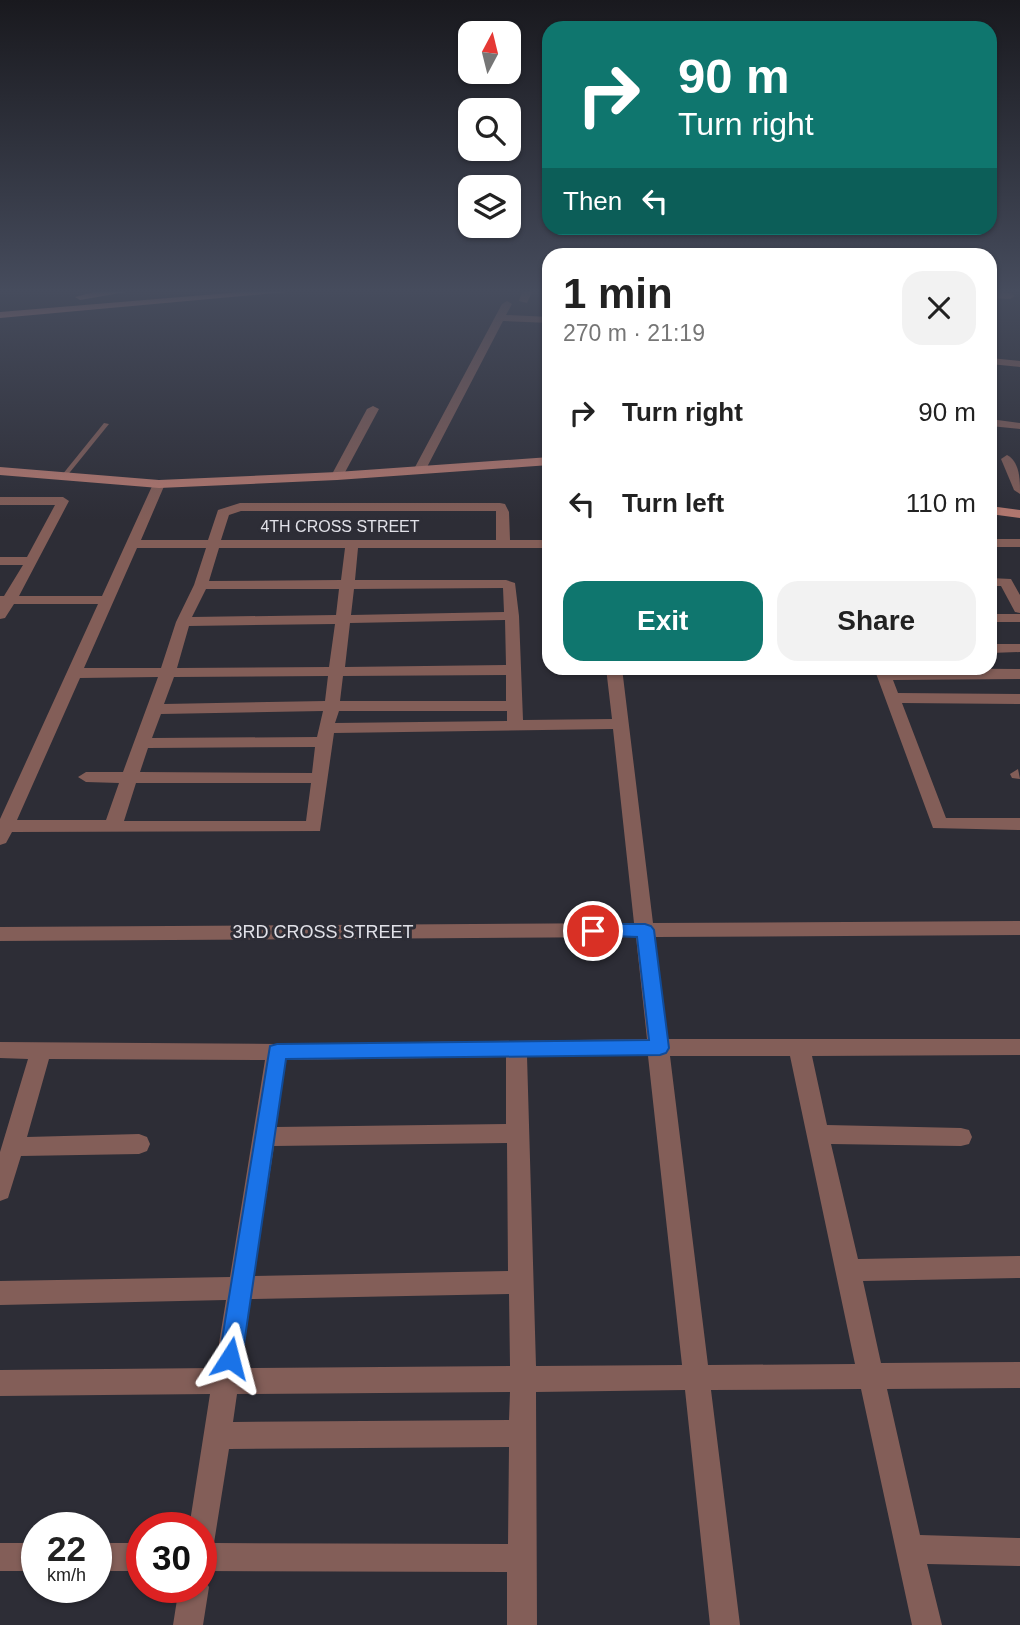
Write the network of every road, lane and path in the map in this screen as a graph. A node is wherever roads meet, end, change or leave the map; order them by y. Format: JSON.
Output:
{"nodes":[{"id":1,"x":473,"y":368,"type":"edge"},
{"id":2,"x":373,"y":409,"type":"dead end"},
{"id":3,"x":997,"y":423,"type":"edge"},
{"id":4,"x":106,"y":424,"type":"dead end"},
{"id":5,"x":1020,"y":426,"type":"edge"},
{"id":6,"x":1007,"y":459,"type":"dead end"},
{"id":7,"x":542,"y":461,"type":"edge"},
{"id":8,"x":420,"y":469,"type":"junction"},
{"id":9,"x":0,"y":471,"type":"edge"},
{"id":10,"x":64,"y":476,"type":"junction"},
{"id":11,"x":337,"y":476,"type":"junction"},
{"id":12,"x":159,"y":484,"type":"junction"},
{"id":13,"x":1020,"y":490,"type":"edge"},
{"id":14,"x":0,"y":501,"type":"edge"},
{"id":15,"x":997,"y":511,"type":"edge"},
{"id":16,"x":1020,"y":514,"type":"edge"},
{"id":17,"x":997,"y":543,"type":"edge"},
{"id":18,"x":1020,"y":543,"type":"edge"},
{"id":19,"x":131,"y":544,"type":"junction"},
{"id":20,"x":212,"y":544,"type":"junction"},
{"id":21,"x":352,"y":544,"type":"junction"},
{"id":22,"x":503,"y":544,"type":"junction"},
{"id":23,"x":542,"y":544,"type":"edge"},
{"id":24,"x":0,"y":561,"type":"edge"},
{"id":25,"x":32,"y":561,"type":"junction"},
{"id":26,"x":997,"y":582,"type":"edge"},
{"id":27,"x":201,"y":584,"type":"junction"},
{"id":28,"x":347,"y":584,"type":"junction"},
{"id":29,"x":5,"y":600,"type":"edge"},
{"id":30,"x":106,"y":600,"type":"junction"},
{"id":31,"x":1020,"y":609,"type":"edge"},
{"id":32,"x":0,"y":615,"type":"edge"},
{"id":33,"x":512,"y":616,"type":"junction"},
{"id":34,"x":344,"y":617,"type":"junction"},
{"id":35,"x":997,"y":618,"type":"edge"},
{"id":36,"x":1020,"y":618,"type":"edge"},
{"id":37,"x":183,"y":622,"type":"junction"},
{"id":38,"x":1020,"y":648,"type":"edge"},
{"id":39,"x":997,"y":649,"type":"edge"},
{"id":40,"x":338,"y":670,"type":"junction"},
{"id":41,"x":514,"y":670,"type":"junction"},
{"id":42,"x":169,"y":671,"type":"junction"},
{"id":43,"x":74,"y":673,"type":"junction"},
{"id":44,"x":997,"y":674,"type":"edge"},
{"id":45,"x":1020,"y":674,"type":"edge"},
{"id":46,"x":615,"y":675,"type":"edge"},
{"id":47,"x":884,"y":675,"type":"edge"},
{"id":48,"x":894,"y":698,"type":"junction"},
{"id":49,"x":1020,"y":699,"type":"edge"},
{"id":50,"x":332,"y":706,"type":"junction"},
{"id":51,"x":515,"y":706,"type":"junction"},
{"id":52,"x":156,"y":709,"type":"junction"},
{"id":53,"x":621,"y":724,"type":"junction"},
{"id":54,"x":515,"y":727,"type":"junction"},
{"id":55,"x":325,"y":735,"type":"junction"},
{"id":56,"x":144,"y":743,"type":"junction"},
{"id":57,"x":86,"y":777,"type":"dead end"},
{"id":58,"x":128,"y":778,"type":"junction"},
{"id":59,"x":320,"y":778,"type":"junction"},
{"id":60,"x":1020,"y":824,"type":"edge"},
{"id":61,"x":113,"y":826,"type":"junction"},
{"id":62,"x":2,"y":832,"type":"edge"},
{"id":63,"x":1020,"y":929,"type":"edge"},
{"id":64,"x":645,"y":930,"type":"junction"},
{"id":65,"x":0,"y":934,"type":"edge"},
{"id":66,"x":799,"y":1047,"type":"junction"},
{"id":67,"x":1020,"y":1047,"type":"edge"},
{"id":68,"x":516,"y":1048,"type":"junction"},
{"id":69,"x":660,"y":1048,"type":"junction"},
{"id":70,"x":0,"y":1050,"type":"edge"},
{"id":71,"x":41,"y":1050,"type":"junction"},
{"id":72,"x":277,"y":1052,"type":"junction"},
{"id":73,"x":519,"y":1133,"type":"junction"},
{"id":74,"x":818,"y":1134,"type":"junction"},
{"id":75,"x":265,"y":1137,"type":"junction"},
{"id":76,"x":961,"y":1137,"type":"dead end"},
{"id":77,"x":139,"y":1144,"type":"dead end"},
{"id":78,"x":13,"y":1147,"type":"junction"},
{"id":79,"x":0,"y":1191,"type":"edge"},
{"id":80,"x":1020,"y":1267,"type":"edge"},
{"id":81,"x":848,"y":1270,"type":"junction"},
{"id":82,"x":520,"y":1282,"type":"junction"},
{"id":83,"x":242,"y":1288,"type":"junction"},
{"id":84,"x":0,"y":1293,"type":"edge"},
{"id":85,"x":1020,"y":1375,"type":"edge"},
{"id":86,"x":871,"y":1376,"type":"junction"},
{"id":87,"x":696,"y":1378,"type":"junction"},
{"id":88,"x":523,"y":1379,"type":"junction"},
{"id":89,"x":226,"y":1381,"type":"junction"},
{"id":90,"x":0,"y":1383,"type":"edge"},
{"id":91,"x":522,"y":1433,"type":"junction"},
{"id":92,"x":218,"y":1436,"type":"junction"},
{"id":93,"x":205,"y":1512,"type":"edge"},
{"id":94,"x":909,"y":1549,"type":"junction"},
{"id":95,"x":1020,"y":1552,"type":"edge"},
{"id":96,"x":0,"y":1557,"type":"edge"},
{"id":97,"x":21,"y":1557,"type":"edge"},
{"id":98,"x":217,"y":1557,"type":"edge"},
{"id":99,"x":522,"y":1558,"type":"junction"},
{"id":100,"x":191,"y":1603,"type":"edge"},
{"id":101,"x":188,"y":1625,"type":"edge"},
{"id":102,"x":522,"y":1625,"type":"edge"},
{"id":103,"x":725,"y":1625,"type":"edge"},
{"id":104,"x":927,"y":1625,"type":"edge"}],
"edges":[{"from":1,"to":8,"type":"street"},
{"from":2,"to":11,"type":"street"},
{"from":3,"to":5,"type":"street"},
{"from":4,"to":10,"type":"lane"},
{"from":6,"to":13,"type":"street"},
{"from":7,"to":8,"type":"street"},
{"from":8,"to":11,"type":"street"},
{"from":9,"to":10,"type":"street"},
{"from":10,"to":12,"type":"street"},
{"from":11,"to":12,"type":"street"},
{"from":12,"to":19,"type":"street"},
{"from":14,"to":25,"type":"street"},
{"from":15,"to":16,"type":"street"},
{"from":17,"to":18,"type":"street"},
{"from":19,"to":20,"type":"street","name":"4TH CROSS STREET"},
{"from":19,"to":30,"type":"street"},
{"from":20,"to":21,"type":"street","name":"4TH CROSS STREET"},
{"from":20,"to":22,"type":"street"},
{"from":20,"to":27,"type":"street"},
{"from":21,"to":22,"type":"street","name":"4TH CROSS STREET"},
{"from":21,"to":28,"type":"street"},
{"from":22,"to":23,"type":"street","name":"4TH CROSS STREET"},
{"from":24,"to":25,"type":"street"},
{"from":25,"to":29,"type":"street"},
{"from":26,"to":31,"type":"street"},
{"from":27,"to":28,"type":"street"},
{"from":27,"to":37,"type":"street"},
{"from":28,"to":33,"type":"street"},
{"from":28,"to":34,"type":"street"},
{"from":29,"to":30,"type":"street"},
{"from":29,"to":32,"type":"street"},
{"from":30,"to":43,"type":"street"},
{"from":33,"to":34,"type":"street"},
{"from":33,"to":41,"type":"street"},
{"from":34,"to":37,"type":"street"},
{"from":34,"to":40,"type":"street"},
{"from":35,"to":36,"type":"street"},
{"from":37,"to":42,"type":"street"},
{"from":38,"to":39,"type":"street"},
{"from":40,"to":41,"type":"street"},
{"from":40,"to":42,"type":"street"},
{"from":40,"to":50,"type":"street"},
{"from":41,"to":51,"type":"street"},
{"from":42,"to":43,"type":"street"},
{"from":42,"to":52,"type":"street"},
{"from":43,"to":62,"type":"street"},
{"from":44,"to":45,"type":"street"},
{"from":46,"to":53,"type":"street"},
{"from":47,"to":48,"type":"street"},
{"from":48,"to":49,"type":"street"},
{"from":48,"to":60,"type":"street"},
{"from":50,"to":51,"type":"street"},
{"from":50,"to":52,"type":"street"},
{"from":50,"to":55,"type":"street"},
{"from":51,"to":54,"type":"street"},
{"from":52,"to":56,"type":"street"},
{"from":53,"to":54,"type":"street"},
{"from":53,"to":64,"type":"street"},
{"from":54,"to":55,"type":"street"},
{"from":55,"to":56,"type":"street"},
{"from":55,"to":59,"type":"street"},
{"from":56,"to":58,"type":"street"},
{"from":57,"to":58,"type":"street"},
{"from":58,"to":59,"type":"street"},
{"from":58,"to":61,"type":"street"},
{"from":59,"to":61,"type":"street"},
{"from":61,"to":62,"type":"street"},
{"from":63,"to":64,"type":"street","name":"3RD CROSS STREET"},
{"from":64,"to":65,"type":"street","name":"3RD CROSS STREET"},
{"from":64,"to":69,"type":"street"},
{"from":66,"to":67,"type":"street"},
{"from":66,"to":69,"type":"street"},
{"from":66,"to":74,"type":"street"},
{"from":68,"to":69,"type":"street"},
{"from":68,"to":72,"type":"street"},
{"from":68,"to":73,"type":"street"},
{"from":69,"to":87,"type":"street"},
{"from":70,"to":71,"type":"street"},
{"from":71,"to":72,"type":"street"},
{"from":71,"to":78,"type":"street"},
{"from":72,"to":75,"type":"street"},
{"from":73,"to":75,"type":"street"},
{"from":73,"to":82,"type":"street"},
{"from":74,"to":76,"type":"street"},
{"from":74,"to":81,"type":"street"},
{"from":75,"to":83,"type":"street"},
{"from":77,"to":78,"type":"street"},
{"from":78,"to":79,"type":"street"},
{"from":80,"to":81,"type":"street"},
{"from":81,"to":86,"type":"street"},
{"from":82,"to":83,"type":"street"},
{"from":82,"to":88,"type":"street"},
{"from":83,"to":84,"type":"street"},
{"from":83,"to":89,"type":"street"},
{"from":85,"to":86,"type":"street"},
{"from":86,"to":87,"type":"street"},
{"from":86,"to":94,"type":"street"},
{"from":87,"to":88,"type":"street"},
{"from":87,"to":103,"type":"street"},
{"from":88,"to":89,"type":"street"},
{"from":88,"to":91,"type":"street"},
{"from":89,"to":90,"type":"street"},
{"from":89,"to":92,"type":"street"},
{"from":91,"to":92,"type":"street"},
{"from":91,"to":99,"type":"street"},
{"from":92,"to":93,"type":"street"},
{"from":94,"to":95,"type":"street"},
{"from":94,"to":104,"type":"street"},
{"from":96,"to":97,"type":"street"},
{"from":98,"to":99,"type":"street"},
{"from":99,"to":102,"type":"street"},
{"from":100,"to":101,"type":"street"}]}
